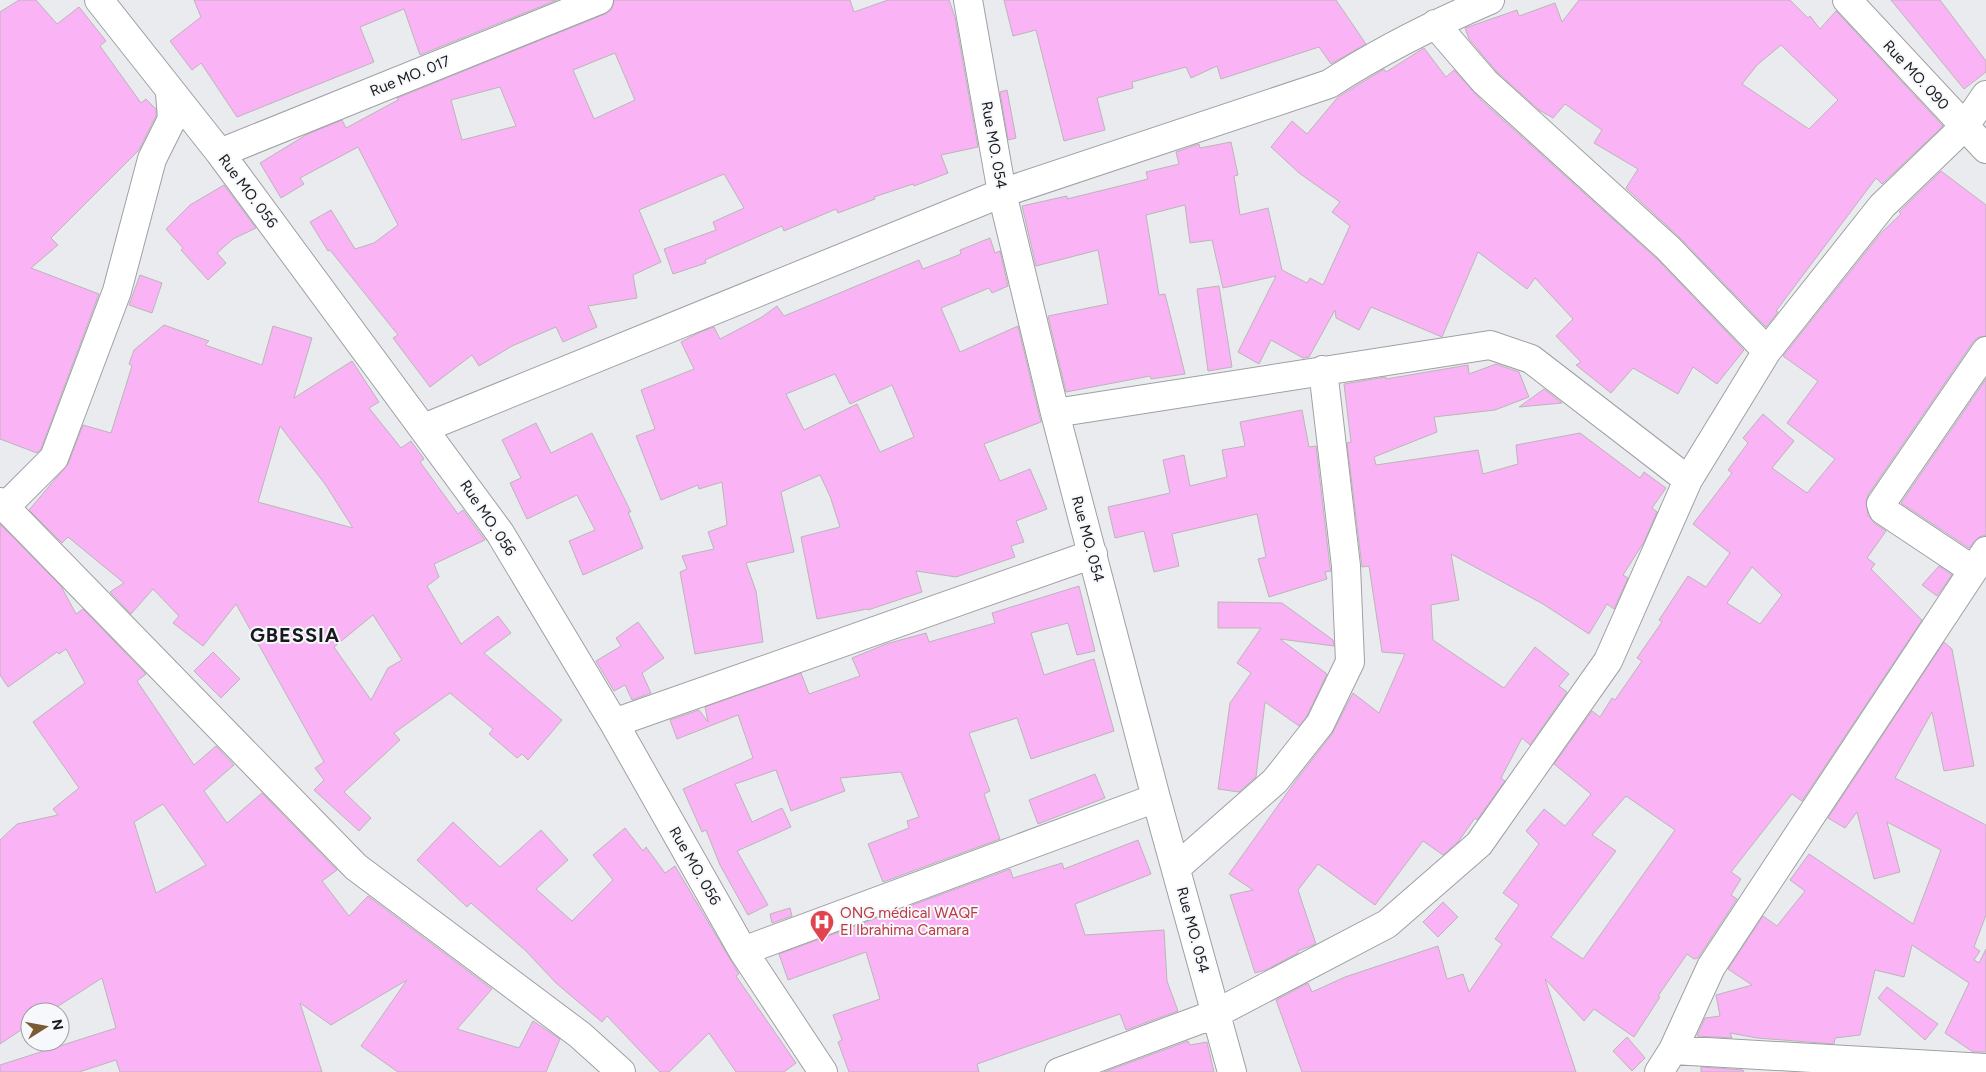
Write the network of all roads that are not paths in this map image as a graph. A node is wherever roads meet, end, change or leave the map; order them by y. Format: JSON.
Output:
{"nodes":[{"id":1,"x":99,"y":0,"type":"edge"},
{"id":2,"x":600,"y":0,"type":"edge"},
{"id":3,"x":968,"y":0,"type":"edge"},
{"id":4,"x":1490,"y":0,"type":"edge"},
{"id":5,"x":1846,"y":0,"type":"edge"},
{"id":6,"x":1435,"y":24,"type":"junction"},
{"id":7,"x":170,"y":93,"type":"junction"},
{"id":8,"x":1986,"y":94,"type":"edge"},
{"id":9,"x":1964,"y":127,"type":"junction"},
{"id":10,"x":1986,"y":149,"type":"edge"},
{"id":11,"x":220,"y":153,"type":"junction"},
{"id":12,"x":1002,"y":193,"type":"junction"},
{"id":13,"x":1767,"y":351,"type":"junction"},
{"id":14,"x":1986,"y":351,"type":"edge"},
{"id":15,"x":1323,"y":370,"type":"junction"},
{"id":16,"x":1055,"y":413,"type":"junction"},
{"id":17,"x":424,"y":428,"type":"junction"},
{"id":18,"x":1688,"y":480,"type":"junction"},
{"id":19,"x":2,"y":505,"type":"edge"},
{"id":20,"x":1092,"y":554,"type":"junction"},
{"id":21,"x":1980,"y":561,"type":"edge"},
{"id":22,"x":614,"y":723,"type":"junction"},
{"id":23,"x":1156,"y":798,"type":"junction"},
{"id":24,"x":1176,"y":868,"type":"junction"},
{"id":25,"x":743,"y":951,"type":"junction"},
{"id":26,"x":1215,"y":1014,"type":"junction"},
{"id":27,"x":1666,"y":1061,"type":"edge"},
{"id":28,"x":1986,"y":1068,"type":"edge"},
{"id":29,"x":620,"y":1072,"type":"edge"},
{"id":30,"x":823,"y":1072,"type":"edge"},
{"id":31,"x":1059,"y":1072,"type":"edge"},
{"id":32,"x":1232,"y":1072,"type":"edge"}],
"edges":[{"from":1,"to":7,"type":"street","name":"Rue MO. 056"},
{"from":2,"to":11,"type":"street","name":"Rue MO. 017"},
{"from":3,"to":12,"type":"street","name":"Rue MO. 054"},
{"from":4,"to":6,"type":"street"},
{"from":5,"to":9,"type":"street","name":"Rue MO. 090"},
{"from":6,"to":12,"type":"street"},
{"from":6,"to":13,"type":"street"},
{"from":7,"to":11,"type":"street","name":"Rue MO. 056"},
{"from":7,"to":19,"type":"street"},
{"from":8,"to":9,"type":"street"},
{"from":9,"to":10,"type":"street","name":"Rue MO. 090"},
{"from":9,"to":13,"type":"street"},
{"from":11,"to":17,"type":"street","name":"Rue MO. 056"},
{"from":12,"to":16,"type":"street","name":"Rue MO. 054"},
{"from":12,"to":17,"type":"street"},
{"from":13,"to":18,"type":"street"},
{"from":14,"to":21,"type":"street"},
{"from":15,"to":16,"type":"street"},
{"from":15,"to":18,"type":"street"},
{"from":15,"to":24,"type":"street"},
{"from":16,"to":20,"type":"street","name":"Rue MO. 054"},
{"from":17,"to":22,"type":"street","name":"Rue MO. 056"},
{"from":18,"to":26,"type":"street"},
{"from":19,"to":29,"type":"street"},
{"from":20,"to":22,"type":"street"},
{"from":20,"to":23,"type":"street","name":"Rue MO. 054"},
{"from":21,"to":27,"type":"street"},
{"from":22,"to":25,"type":"street","name":"Rue MO. 056"},
{"from":23,"to":24,"type":"street","name":"Rue MO. 054"},
{"from":23,"to":25,"type":"street"},
{"from":24,"to":26,"type":"street","name":"Rue MO. 054"},
{"from":25,"to":30,"type":"street","name":"Rue MO. 056"},
{"from":26,"to":31,"type":"street"},
{"from":26,"to":32,"type":"street","name":"Rue MO. 054"},
{"from":27,"to":28,"type":"street"}]}
